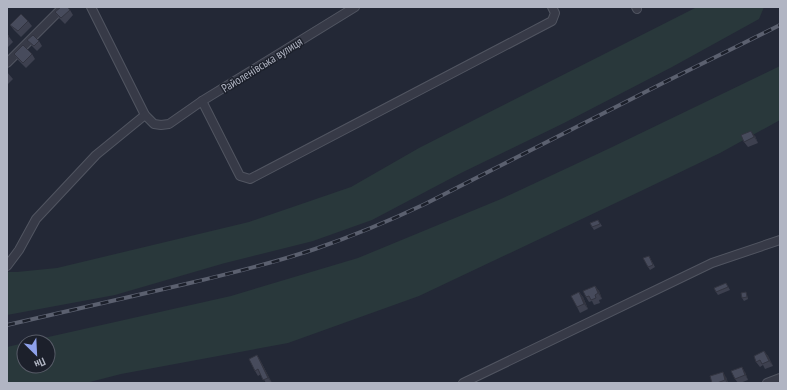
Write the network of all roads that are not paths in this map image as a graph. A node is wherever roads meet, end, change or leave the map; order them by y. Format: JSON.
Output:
{"nodes":[{"id":1,"x":63,"y":7,"type":"edge"},
{"id":2,"x":91,"y":7,"type":"edge"},
{"id":3,"x":355,"y":7,"type":"edge"},
{"id":4,"x":552,"y":7,"type":"edge"},
{"id":5,"x":7,"y":63,"type":"edge"},
{"id":6,"x":202,"y":101,"type":"junction"},
{"id":7,"x":145,"y":115,"type":"junction"},
{"id":8,"x":780,"y":240,"type":"edge"},
{"id":9,"x":7,"y":266,"type":"edge"},
{"id":10,"x":780,"y":378,"type":"edge"},
{"id":11,"x":464,"y":383,"type":"edge"},
{"id":12,"x":767,"y":383,"type":"edge"}],
"edges":[{"from":1,"to":5,"type":"street"},
{"from":2,"to":7,"type":"street"},
{"from":3,"to":6,"type":"street","name":"Райоленівська вулиця"},
{"from":4,"to":6,"type":"street"},
{"from":6,"to":7,"type":"street","name":"Райоленівська вулиця"},
{"from":7,"to":9,"type":"street"},
{"from":8,"to":11,"type":"street"},
{"from":10,"to":12,"type":"street"}]}
